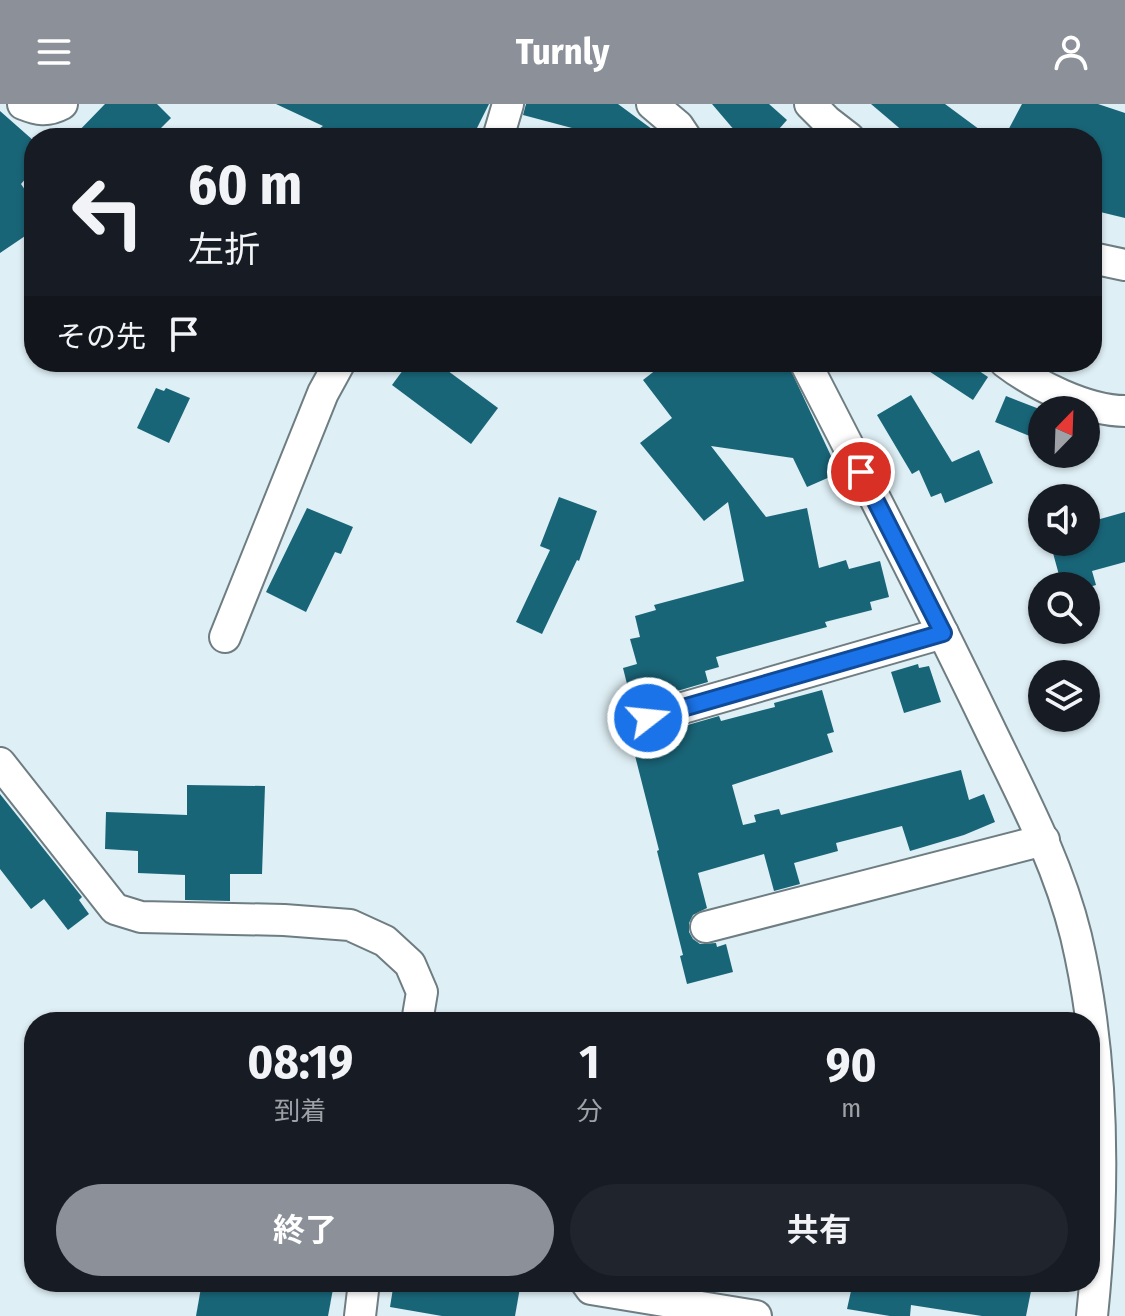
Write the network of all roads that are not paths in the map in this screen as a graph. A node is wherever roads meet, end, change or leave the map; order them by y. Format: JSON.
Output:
{"nodes":[{"id":1,"x":23,"y":104,"type":"edge"},
{"id":2,"x":62,"y":104,"type":"edge"},
{"id":3,"x":508,"y":104,"type":"edge"},
{"id":4,"x":652,"y":104,"type":"edge"},
{"id":5,"x":810,"y":104,"type":"edge"},
{"id":6,"x":501,"y":128,"type":"edge"},
{"id":7,"x":679,"y":128,"type":"edge"},
{"id":8,"x":836,"y":128,"type":"edge"},
{"id":9,"x":1102,"y":260,"type":"edge"},
{"id":10,"x":1125,"y":265,"type":"edge"},
{"id":11,"x":335,"y":372,"type":"edge"},
{"id":12,"x":810,"y":372,"type":"edge"},
{"id":13,"x":1021,"y":372,"type":"edge"},
{"id":14,"x":1125,"y":411,"type":"edge"},
{"id":15,"x":943,"y":633,"type":"junction"},
{"id":16,"x":225,"y":637,"type":"dead end"},
{"id":17,"x":648,"y":718,"type":"dead end"},
{"id":18,"x":0,"y":763,"type":"edge"},
{"id":19,"x":1044,"y":840,"type":"junction"},
{"id":20,"x":706,"y":927,"type":"dead end"},
{"id":21,"x":419,"y":1012,"type":"edge"},
{"id":22,"x":1090,"y":1012,"type":"edge"},
{"id":23,"x":363,"y":1292,"type":"edge"},
{"id":24,"x":609,"y":1292,"type":"edge"},
{"id":25,"x":1093,"y":1292,"type":"edge"},
{"id":26,"x":360,"y":1316,"type":"edge"},
{"id":27,"x":756,"y":1316,"type":"edge"},
{"id":28,"x":1092,"y":1316,"type":"edge"}],
"edges":[{"from":1,"to":2,"type":"street"},
{"from":3,"to":6,"type":"street"},
{"from":4,"to":7,"type":"street"},
{"from":5,"to":8,"type":"street"},
{"from":9,"to":10,"type":"street"},
{"from":11,"to":16,"type":"street"},
{"from":12,"to":15,"type":"street"},
{"from":13,"to":14,"type":"street"},
{"from":15,"to":17,"type":"street"},
{"from":15,"to":19,"type":"street"},
{"from":18,"to":21,"type":"street"},
{"from":19,"to":20,"type":"street"},
{"from":19,"to":22,"type":"street"},
{"from":23,"to":26,"type":"street"},
{"from":24,"to":27,"type":"street"},
{"from":25,"to":28,"type":"street"}]}
